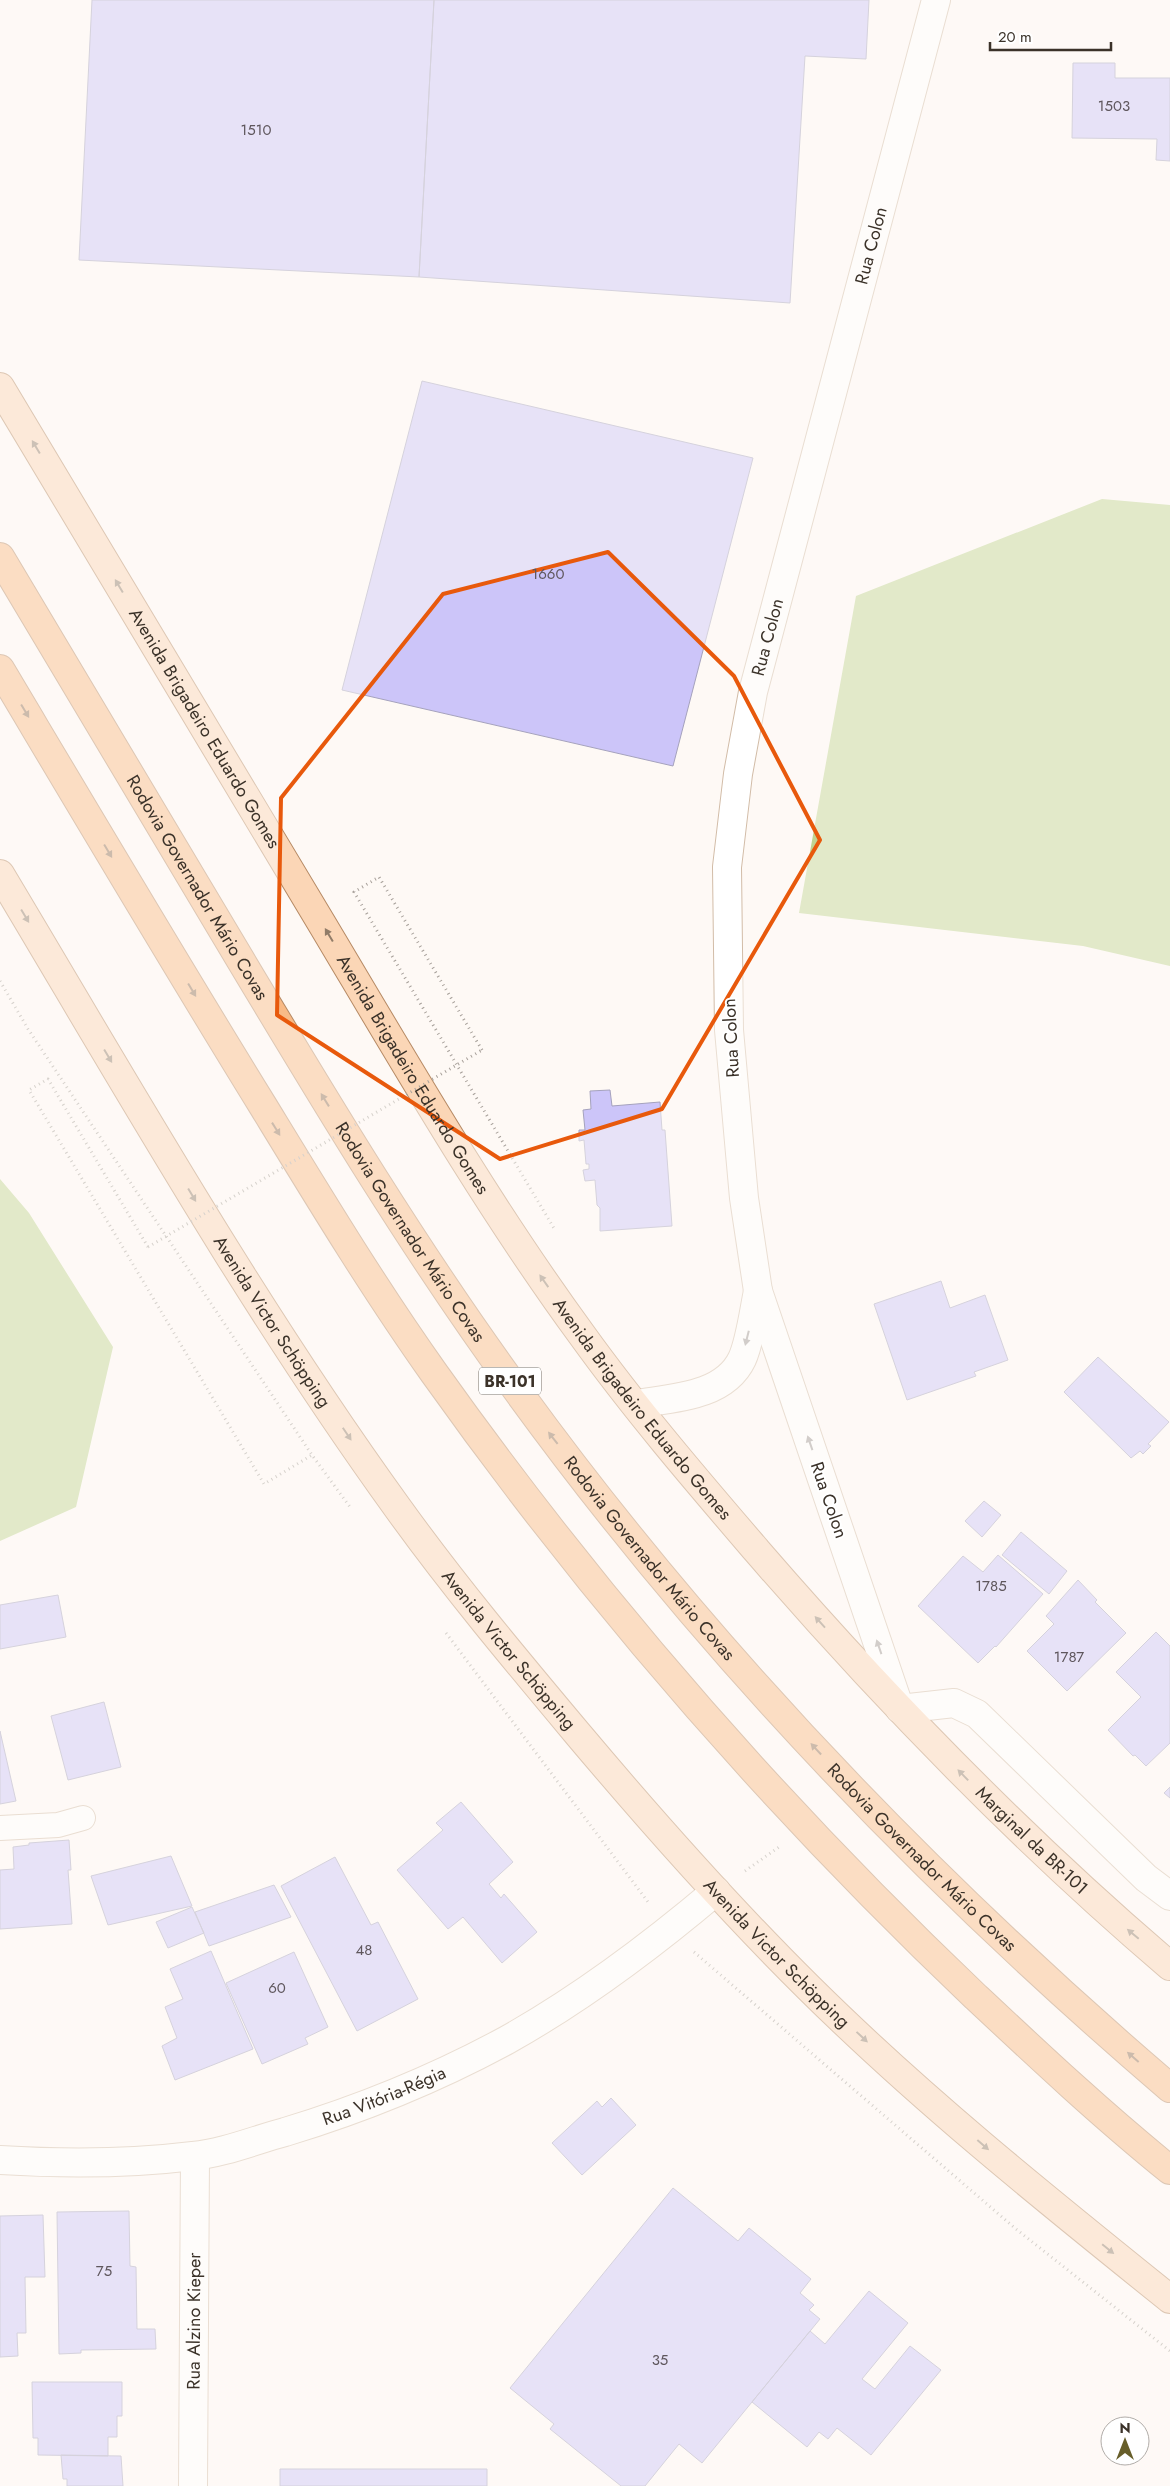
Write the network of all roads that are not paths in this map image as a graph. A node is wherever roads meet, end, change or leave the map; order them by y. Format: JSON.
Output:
{"nodes":[{"id":1,"x":936,"y":0,"type":"edge"},
{"id":2,"x":0,"y":388,"type":"edge"},
{"id":3,"x":0,"y":557,"type":"edge"},
{"id":4,"x":0,"y":669,"type":"edge"},
{"id":5,"x":0,"y":874,"type":"edge"},
{"id":6,"x":758,"y":1291,"type":"junction"},
{"id":7,"x":636,"y":1404,"type":"junction"},
{"id":8,"x":900,"y":1710,"type":"junction"},
{"id":9,"x":83,"y":1818,"type":"dead end"},
{"id":10,"x":0,"y":1828,"type":"edge"},
{"id":11,"x":716,"y":1891,"type":"junction"},
{"id":12,"x":1170,"y":1896,"type":"edge"},
{"id":13,"x":1170,"y":1966,"type":"edge"},
{"id":14,"x":1170,"y":2088,"type":"edge"},
{"id":15,"x":195,"y":2156,"type":"junction"},
{"id":16,"x":0,"y":2160,"type":"edge"},
{"id":17,"x":1170,"y":2170,"type":"edge"},
{"id":18,"x":1170,"y":2299,"type":"edge"},
{"id":19,"x":194,"y":2486,"type":"edge"}],
"edges":[{"from":1,"to":6,"type":"street","name":"Rua Colon"},
{"from":7,"to":2,"type":"main road","name":"Avenida Brigadeiro Eduardo Gomes","one_way":true},
{"from":14,"to":3,"type":"highway","name":"Rodovia Governador Mário Covas","number":"BR-101","one_way":true},
{"from":4,"to":17,"type":"highway","number":"BR-101","one_way":true},
{"from":5,"to":11,"type":"main road","name":"Avenida Victor Schöpping","one_way":true},
{"from":6,"to":7,"type":"street","name":"Rua Colon","one_way":true},
{"from":8,"to":6,"type":"street","name":"Rua Colon","one_way":true},
{"from":8,"to":7,"type":"main road","name":"Avenida Brigadeiro Eduardo Gomes","one_way":true},
{"from":8,"to":12,"type":"street"},
{"from":13,"to":8,"type":"main road","name":"Marginal da BR-101","one_way":true},
{"from":9,"to":10,"type":"lane"},
{"from":11,"to":15,"type":"street","name":"Rua Vitória-Régia"},
{"from":11,"to":18,"type":"main road","name":"Avenida Victor Schöpping","one_way":true},
{"from":15,"to":16,"type":"street","name":"Rua Vitória-Régia"},
{"from":15,"to":19,"type":"street","name":"Rua Alzino Kieper"}]}
